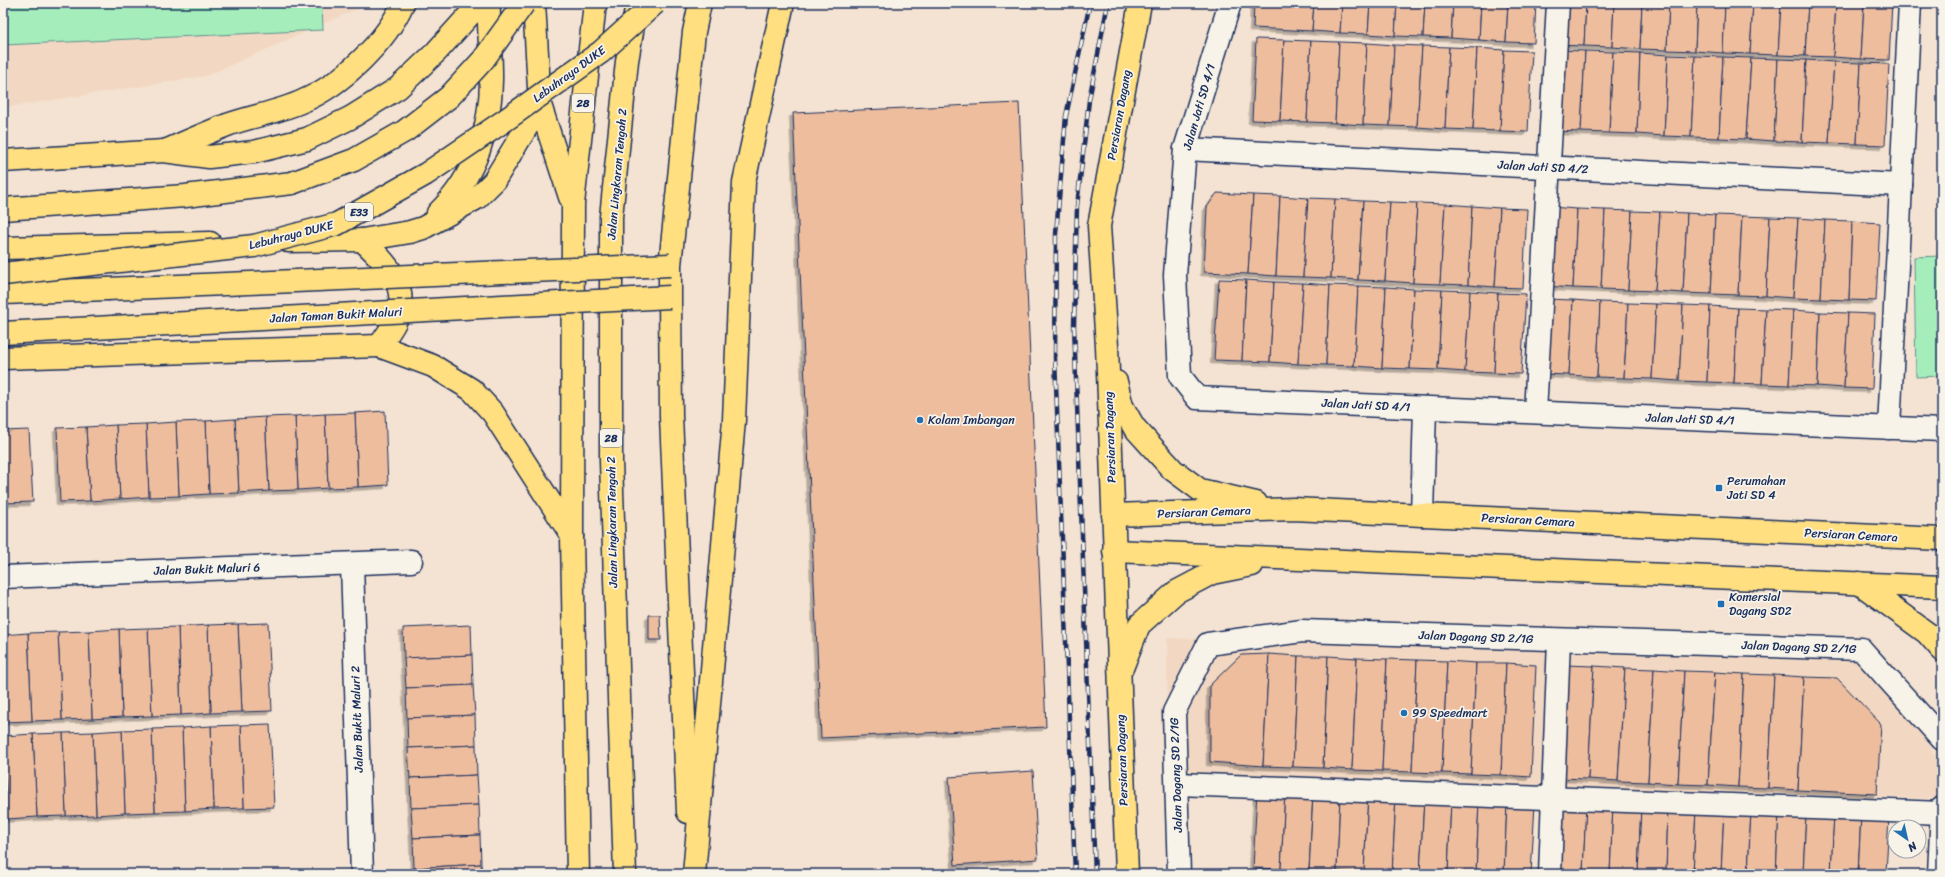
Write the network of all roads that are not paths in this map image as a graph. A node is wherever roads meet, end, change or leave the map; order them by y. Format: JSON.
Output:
{"nodes":[{"id":1,"x":403,"y":3,"type":"edge"},
{"id":2,"x":478,"y":3,"type":"edge"},
{"id":3,"x":489,"y":3,"type":"edge"},
{"id":4,"x":524,"y":3,"type":"edge"},
{"id":5,"x":534,"y":3,"type":"edge"},
{"id":6,"x":595,"y":3,"type":"edge"},
{"id":7,"x":637,"y":3,"type":"edge"},
{"id":8,"x":655,"y":3,"type":"edge"},
{"id":9,"x":700,"y":3,"type":"edge"},
{"id":10,"x":783,"y":3,"type":"edge"},
{"id":11,"x":1140,"y":3,"type":"edge"},
{"id":12,"x":1230,"y":3,"type":"edge"},
{"id":13,"x":1558,"y":3,"type":"edge"},
{"id":14,"x":1910,"y":3,"type":"edge"},
{"id":15,"x":537,"y":76,"type":"junction"},
{"id":16,"x":540,"y":105,"type":"junction"},
{"id":17,"x":1186,"y":149,"type":"junction"},
{"id":18,"x":164,"y":151,"type":"junction"},
{"id":19,"x":3,"y":161,"type":"edge"},
{"id":20,"x":1548,"y":167,"type":"junction"},
{"id":21,"x":1901,"y":185,"type":"junction"},
{"id":22,"x":573,"y":204,"type":"junction"},
{"id":23,"x":3,"y":209,"type":"edge"},
{"id":24,"x":423,"y":228,"type":"junction"},
{"id":25,"x":362,"y":240,"type":"junction"},
{"id":26,"x":3,"y":248,"type":"edge"},
{"id":27,"x":670,"y":264,"type":"junction"},
{"id":28,"x":3,"y":274,"type":"edge"},
{"id":29,"x":3,"y":293,"type":"edge"},
{"id":30,"x":670,"y":297,"type":"junction"},
{"id":31,"x":3,"y":333,"type":"edge"},
{"id":32,"x":379,"y":346,"type":"junction"},
{"id":33,"x":1107,"y":346,"type":"junction"},
{"id":34,"x":3,"y":358,"type":"edge"},
{"id":35,"x":1425,"y":408,"type":"junction"},
{"id":36,"x":1534,"y":412,"type":"junction"},
{"id":37,"x":1889,"y":428,"type":"junction"},
{"id":38,"x":1942,"y":430,"type":"edge"},
{"id":39,"x":1293,"y":510,"type":"junction"},
{"id":40,"x":1113,"y":515,"type":"junction"},
{"id":41,"x":1422,"y":516,"type":"junction"},
{"id":42,"x":572,"y":536,"type":"junction"},
{"id":43,"x":1942,"y":539,"type":"edge"},
{"id":44,"x":1114,"y":551,"type":"junction"},
{"id":45,"x":1286,"y":558,"type":"junction"},
{"id":46,"x":411,"y":561,"type":"dead end"},
{"id":47,"x":352,"y":564,"type":"junction"},
{"id":48,"x":3,"y":577,"type":"edge"},
{"id":49,"x":1859,"y":583,"type":"junction"},
{"id":50,"x":1942,"y":587,"type":"edge"},
{"id":51,"x":1559,"y":640,"type":"junction"},
{"id":52,"x":1942,"y":650,"type":"edge"},
{"id":53,"x":1119,"y":675,"type":"junction"},
{"id":54,"x":1942,"y":738,"type":"edge"},
{"id":55,"x":1177,"y":784,"type":"junction"},
{"id":56,"x":1553,"y":798,"type":"junction"},
{"id":57,"x":1942,"y":808,"type":"edge"},
{"id":58,"x":1942,"y":813,"type":"edge"},
{"id":59,"x":362,"y":874,"type":"edge"},
{"id":60,"x":578,"y":874,"type":"edge"},
{"id":61,"x":624,"y":874,"type":"edge"},
{"id":62,"x":691,"y":874,"type":"edge"},
{"id":63,"x":694,"y":874,"type":"edge"},
{"id":64,"x":1127,"y":874,"type":"edge"},
{"id":65,"x":1179,"y":874,"type":"edge"},
{"id":66,"x":1550,"y":874,"type":"edge"},
{"id":67,"x":1939,"y":874,"type":"edge"}],
"edges":[{"from":1,"to":18,"type":"main road"},
{"from":2,"to":18,"type":"main road"},
{"from":3,"to":24,"type":"main road"},
{"from":4,"to":15,"type":"main road"},
{"from":4,"to":23,"type":"main road","bridge":true},
{"from":5,"to":15,"type":"main road"},
{"from":6,"to":22,"type":"main road","number":"28"},
{"from":7,"to":61,"type":"main road","name":"Jalan Lingkaran Tengah 2","number":"28"},
{"from":8,"to":28,"type":"main road","name":"Lebuhraya DUKE","number":"E33","bridge":true},
{"from":9,"to":27,"type":"main road"},
{"from":10,"to":63,"type":"main road"},
{"from":11,"to":33,"type":"main road","name":"Persiaran Dagang"},
{"from":12,"to":17,"type":"street","name":"Jalan Jati SD 4/1"},
{"from":13,"to":20,"type":"street"},
{"from":14,"to":21,"type":"street"},
{"from":15,"to":16,"type":"main road"},
{"from":16,"to":22,"type":"main road"},
{"from":16,"to":24,"type":"main road"},
{"from":17,"to":20,"type":"street","name":"Jalan Jati SD 4/2"},
{"from":17,"to":35,"type":"street","name":"Jalan Jati SD 4/1"},
{"from":18,"to":19,"type":"main road"},
{"from":20,"to":21,"type":"street","name":"Jalan Jati SD 4/2"},
{"from":20,"to":36,"type":"street"},
{"from":21,"to":37,"type":"street"},
{"from":22,"to":42,"type":"main road","number":"28"},
{"from":24,"to":25,"type":"main road"},
{"from":25,"to":26,"type":"main road"},
{"from":25,"to":32,"type":"main road"},
{"from":27,"to":29,"type":"main road","bridge":true},
{"from":27,"to":30,"type":"main road"},
{"from":30,"to":31,"type":"main road","name":"Jalan Taman Bukit Maluri","bridge":true},
{"from":30,"to":62,"type":"main road"},
{"from":32,"to":34,"type":"main road"},
{"from":32,"to":42,"type":"main road"},
{"from":33,"to":39,"type":"main road"},
{"from":33,"to":40,"type":"main road","name":"Persiaran Dagang"},
{"from":35,"to":36,"type":"street","name":"Jalan Jati SD 4/1"},
{"from":35,"to":41,"type":"street"},
{"from":36,"to":37,"type":"street","name":"Jalan Jati SD 4/1"},
{"from":37,"to":38,"type":"street","name":"Jalan Jati SD 4/1"},
{"from":39,"to":40,"type":"main road","name":"Persiaran Cemara"},
{"from":39,"to":41,"type":"main road","name":"Persiaran Cemara"},
{"from":40,"to":44,"type":"main road","name":"Persiaran Dagang"},
{"from":41,"to":43,"type":"main road","name":"Persiaran Cemara"},
{"from":42,"to":60,"type":"main road","number":"28"},
{"from":44,"to":45,"type":"main road"},
{"from":44,"to":53,"type":"main road","name":"Persiaran Dagang"},
{"from":45,"to":49,"type":"main road"},
{"from":45,"to":53,"type":"main road"},
{"from":46,"to":47,"type":"street","name":"Jalan Bukit Maluri 6"},
{"from":47,"to":48,"type":"street","name":"Jalan Bukit Maluri 6"},
{"from":47,"to":59,"type":"street","name":"Jalan Bukit Maluri 2"},
{"from":49,"to":50,"type":"main road"},
{"from":49,"to":52,"type":"main road"},
{"from":51,"to":54,"type":"street","name":"Jalan Dagang SD 2/1G"},
{"from":51,"to":55,"type":"street","name":"Jalan Dagang SD 2/1G"},
{"from":51,"to":56,"type":"street"},
{"from":53,"to":64,"type":"main road","name":"Persiaran Dagang"},
{"from":55,"to":56,"type":"street"},
{"from":55,"to":65,"type":"street","name":"Jalan Dagang SD 2/1G"},
{"from":56,"to":58,"type":"street"},
{"from":56,"to":66,"type":"street"},
{"from":57,"to":58,"type":"street"},
{"from":58,"to":67,"type":"street"}]}
